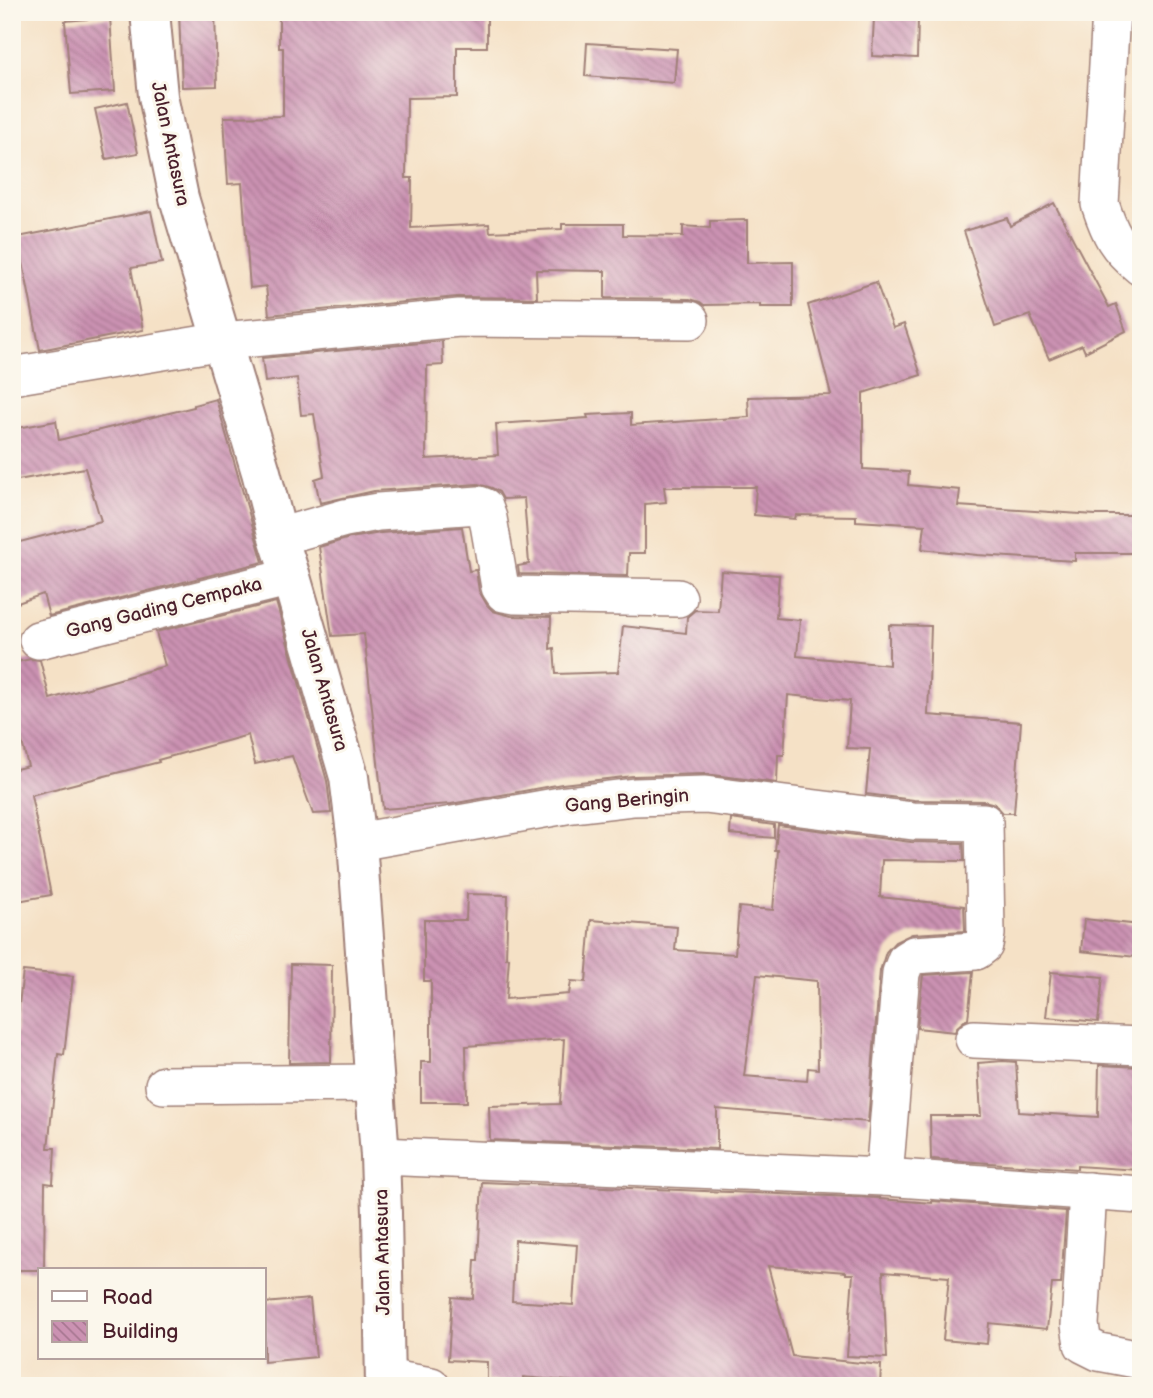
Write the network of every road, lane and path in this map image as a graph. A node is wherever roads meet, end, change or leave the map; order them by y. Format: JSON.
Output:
{"nodes":[{"id":1,"x":150,"y":12,"type":"edge"},
{"id":2,"x":1111,"y":12,"type":"edge"},
{"id":3,"x":1141,"y":267,"type":"edge"},
{"id":4,"x":690,"y":320,"type":"dead end"},
{"id":5,"x":223,"y":341,"type":"junction"},
{"id":6,"x":12,"y":376,"type":"edge"},
{"id":7,"x":278,"y":537,"type":"junction"},
{"id":8,"x":291,"y":577,"type":"junction"},
{"id":9,"x":678,"y":598,"type":"dead end"},
{"id":10,"x":38,"y":640,"type":"dead end"},
{"id":11,"x":357,"y":842,"type":"junction"},
{"id":12,"x":974,"y":1039,"type":"dead end"},
{"id":13,"x":1141,"y":1046,"type":"edge"},
{"id":14,"x":374,"y":1083,"type":"junction"},
{"id":15,"x":164,"y":1085,"type":"dead end"},
{"id":16,"x":380,"y":1156,"type":"junction"},
{"id":17,"x":884,"y":1177,"type":"junction"},
{"id":18,"x":1088,"y":1191,"type":"junction"},
{"id":19,"x":1141,"y":1195,"type":"edge"},
{"id":20,"x":1141,"y":1360,"type":"edge"},
{"id":21,"x":385,"y":1382,"type":"edge"},
{"id":22,"x":431,"y":1386,"type":"edge"}],
"edges":[{"from":1,"to":5,"type":"main road","name":"Jalan Antasura"},
{"from":2,"to":3,"type":"street"},
{"from":4,"to":5,"type":"street"},
{"from":5,"to":6,"type":"street"},
{"from":5,"to":7,"type":"main road","name":"Jalan Antasura"},
{"from":7,"to":8,"type":"main road","name":"Jalan Antasura"},
{"from":7,"to":9,"type":"street"},
{"from":8,"to":10,"type":"street","name":"Gang Gading Cempaka"},
{"from":8,"to":11,"type":"main road","name":"Jalan Antasura"},
{"from":11,"to":14,"type":"main road","name":"Jalan Antasura"},
{"from":11,"to":17,"type":"street","name":"Gang Beringin"},
{"from":12,"to":13,"type":"street"},
{"from":14,"to":15,"type":"street"},
{"from":14,"to":16,"type":"main road","name":"Jalan Antasura"},
{"from":16,"to":17,"type":"street"},
{"from":16,"to":21,"type":"main road","name":"Jalan Antasura"},
{"from":17,"to":18,"type":"street"},
{"from":18,"to":19,"type":"street"},
{"from":18,"to":20,"type":"street"},
{"from":21,"to":22,"type":"street"}]}
